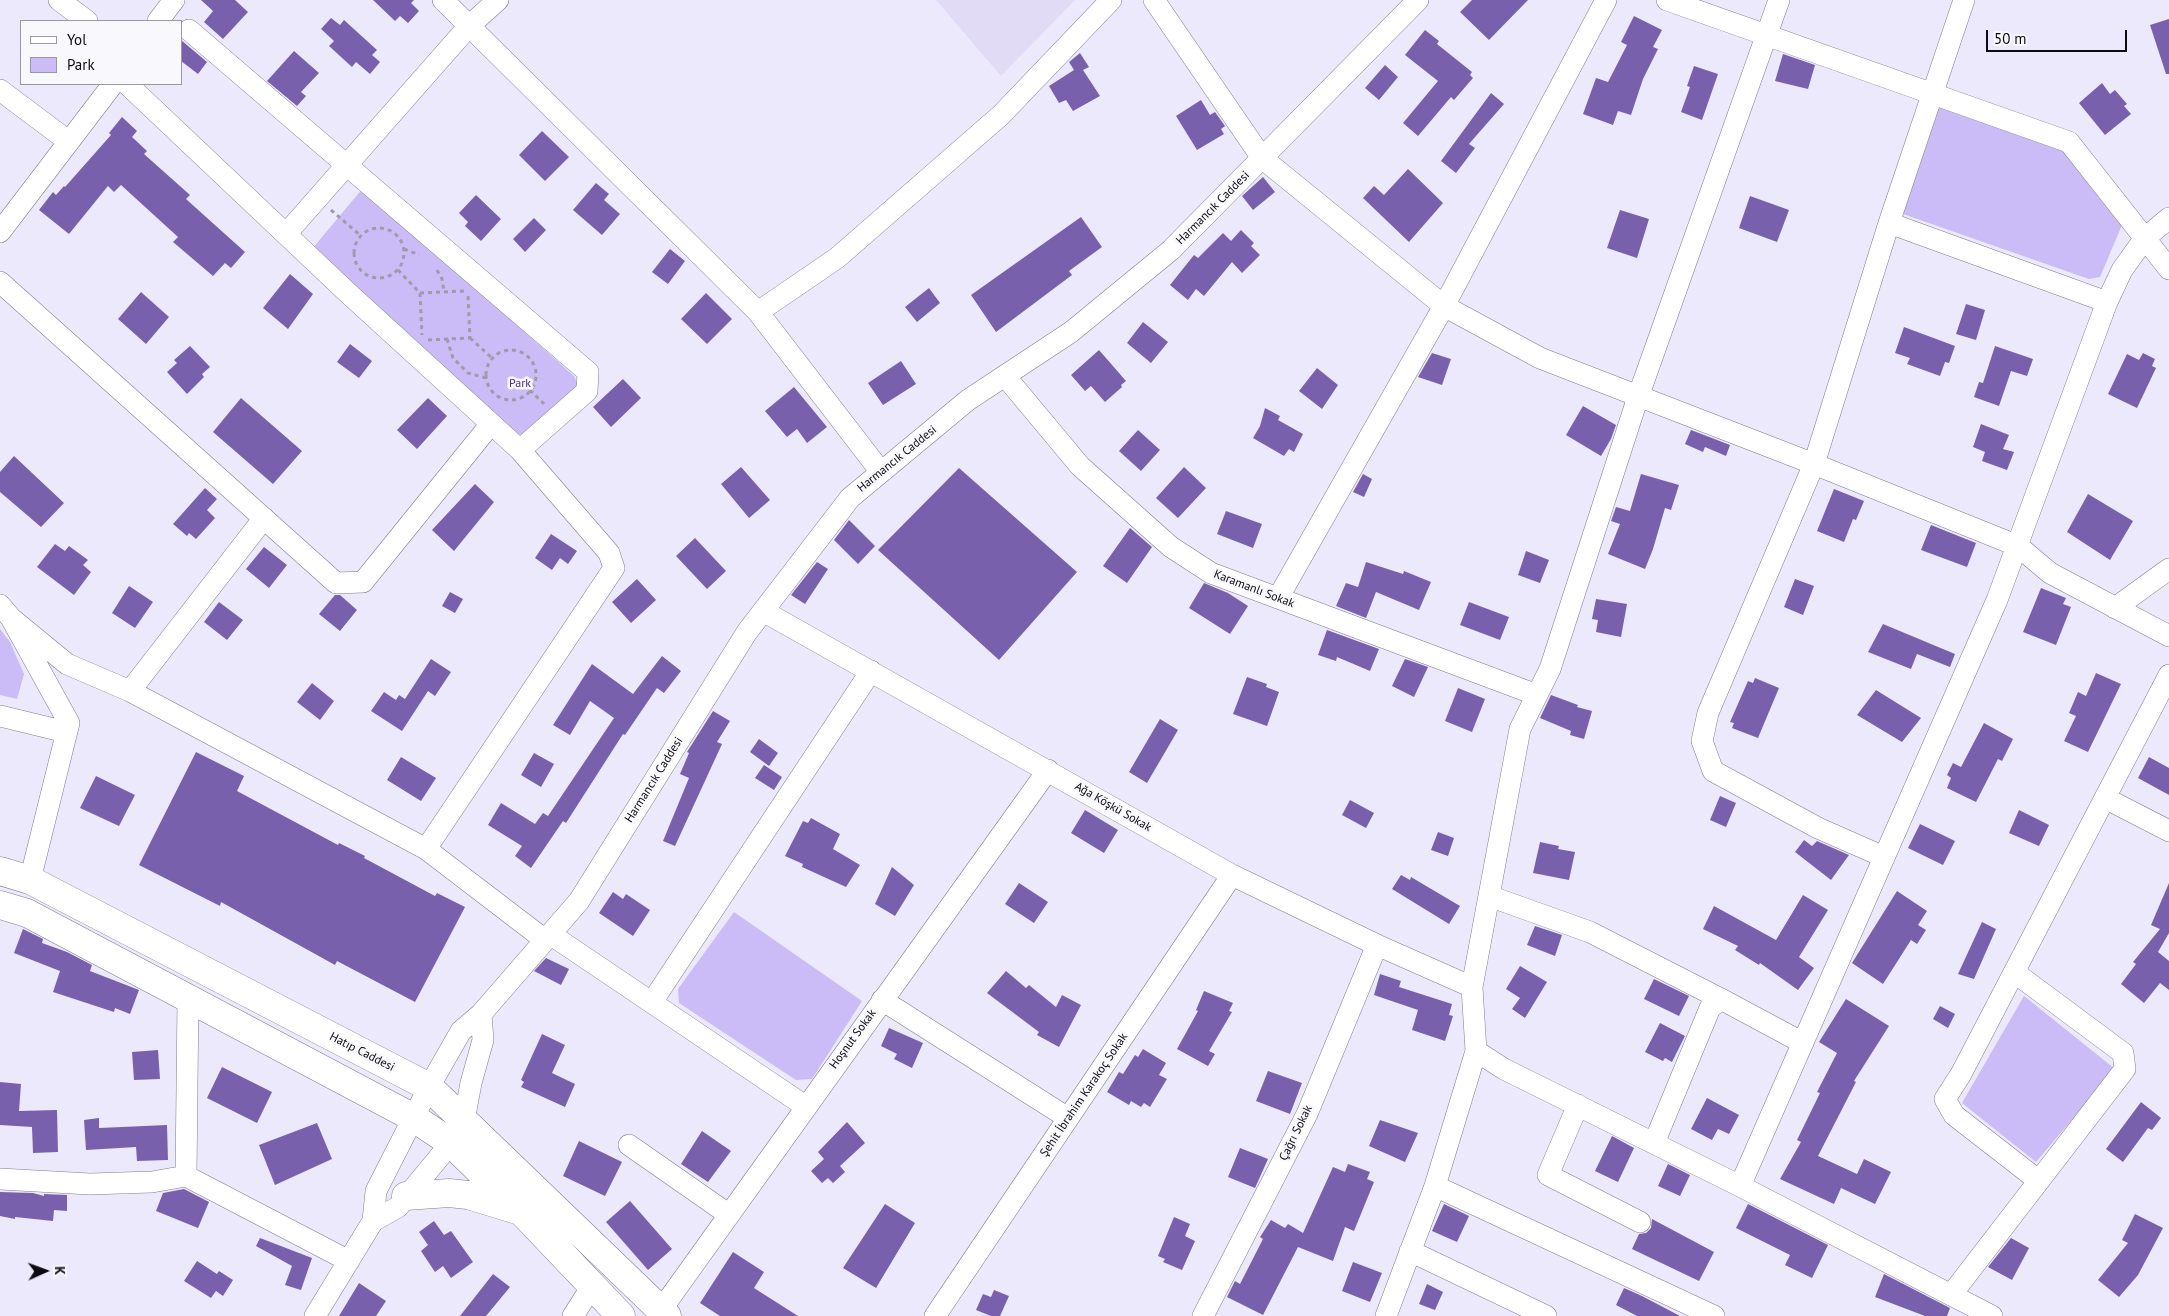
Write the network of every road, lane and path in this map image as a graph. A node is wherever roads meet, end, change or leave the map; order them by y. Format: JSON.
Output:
{"nodes":[{"id":1,"x":58,"y":0,"type":"edge"},
{"id":2,"x":174,"y":0,"type":"edge"},
{"id":3,"x":443,"y":0,"type":"edge"},
{"id":4,"x":498,"y":0,"type":"edge"},
{"id":5,"x":1111,"y":0,"type":"edge"},
{"id":6,"x":1154,"y":0,"type":"edge"},
{"id":7,"x":1418,"y":0,"type":"edge"},
{"id":8,"x":1606,"y":0,"type":"edge"},
{"id":9,"x":1667,"y":0,"type":"edge"},
{"id":10,"x":1779,"y":0,"type":"edge"},
{"id":11,"x":1964,"y":0,"type":"edge"},
{"id":12,"x":85,"y":20,"type":"edge"},
{"id":13,"x":159,"y":20,"type":"edge"},
{"id":14,"x":469,"y":26,"type":"junction"},
{"id":15,"x":189,"y":30,"type":"dead end"},
{"id":16,"x":1767,"y":35,"type":"junction"},
{"id":17,"x":112,"y":85,"type":"edge"},
{"id":18,"x":128,"y":85,"type":"edge"},
{"id":19,"x":0,"y":90,"type":"edge"},
{"id":20,"x":1932,"y":95,"type":"junction"},
{"id":21,"x":68,"y":141,"type":"junction"},
{"id":22,"x":1262,"y":158,"type":"junction"},
{"id":23,"x":347,"y":166,"type":"junction"},
{"id":24,"x":317,"y":198,"type":"junction"},
{"id":25,"x":2169,"y":218,"type":"edge"},
{"id":26,"x":1889,"y":223,"type":"junction"},
{"id":27,"x":0,"y":232,"type":"edge"},
{"id":28,"x":286,"y":234,"type":"junction"},
{"id":29,"x":361,"y":236,"type":"junction"},
{"id":30,"x":2145,"y":238,"type":"junction"},
{"id":31,"x":404,"y":248,"type":"junction"},
{"id":32,"x":423,"y":256,"type":"dead end"},
{"id":33,"x":434,"y":265,"type":"dead end"},
{"id":34,"x":2169,"y":268,"type":"edge"},
{"id":35,"x":398,"y":270,"type":"junction"},
{"id":36,"x":0,"y":282,"type":"edge"},
{"id":37,"x":444,"y":292,"type":"junction"},
{"id":38,"x":420,"y":293,"type":"junction"},
{"id":39,"x":2107,"y":302,"type":"junction"},
{"id":40,"x":1444,"y":306,"type":"junction"},
{"id":41,"x":758,"y":312,"type":"junction"},
{"id":42,"x":470,"y":338,"type":"junction"},
{"id":43,"x":447,"y":339,"type":"junction"},
{"id":44,"x":492,"y":358,"type":"junction"},
{"id":45,"x":1005,"y":376,"type":"junction"},
{"id":46,"x":486,"y":378,"type":"junction"},
{"id":47,"x":1638,"y":396,"type":"junction"},
{"id":48,"x":490,"y":425,"type":"junction"},
{"id":49,"x":520,"y":450,"type":"junction"},
{"id":50,"x":1814,"y":464,"type":"junction"},
{"id":51,"x":881,"y":472,"type":"junction"},
{"id":52,"x":264,"y":518,"type":"junction"},
{"id":53,"x":2018,"y":546,"type":"junction"},
{"id":54,"x":2169,"y":569,"type":"edge"},
{"id":55,"x":1278,"y":598,"type":"junction"},
{"id":56,"x":2115,"y":608,"type":"junction"},
{"id":57,"x":5,"y":611,"type":"edge"},
{"id":58,"x":763,"y":611,"type":"junction"},
{"id":59,"x":2169,"y":636,"type":"edge"},
{"id":60,"x":871,"y":671,"type":"junction"},
{"id":61,"x":2169,"y":675,"type":"edge"},
{"id":62,"x":130,"y":691,"type":"junction"},
{"id":63,"x":1537,"y":695,"type":"junction"},
{"id":64,"x":0,"y":716,"type":"edge"},
{"id":65,"x":66,"y":732,"type":"junction"},
{"id":66,"x":1048,"y":770,"type":"junction"},
{"id":67,"x":2105,"y":798,"type":"junction"},
{"id":68,"x":2169,"y":831,"type":"edge"},
{"id":69,"x":426,"y":849,"type":"junction"},
{"id":70,"x":1884,"y":857,"type":"junction"},
{"id":71,"x":0,"y":871,"type":"edge"},
{"id":72,"x":1232,"y":875,"type":"junction"},
{"id":73,"x":30,"y":880,"type":"junction"},
{"id":74,"x":1489,"y":896,"type":"junction"},
{"id":75,"x":0,"y":905,"type":"edge"},
{"id":76,"x":547,"y":937,"type":"junction"},
{"id":77,"x":1377,"y":945,"type":"junction"},
{"id":78,"x":2014,"y":972,"type":"junction"},
{"id":79,"x":1472,"y":987,"type":"junction"},
{"id":80,"x":188,"y":998,"type":"junction"},
{"id":81,"x":1721,"y":999,"type":"junction"},
{"id":82,"x":882,"y":1000,"type":"junction"},
{"id":83,"x":652,"y":1002,"type":"junction"},
{"id":84,"x":480,"y":1014,"type":"junction"},
{"id":85,"x":1803,"y":1043,"type":"junction"},
{"id":86,"x":1476,"y":1050,"type":"junction"},
{"id":87,"x":429,"y":1087,"type":"junction"},
{"id":88,"x":1578,"y":1105,"type":"junction"},
{"id":89,"x":805,"y":1106,"type":"junction"},
{"id":90,"x":414,"y":1118,"type":"junction"},
{"id":91,"x":1068,"y":1118,"type":"junction"},
{"id":92,"x":458,"y":1132,"type":"junction"},
{"id":93,"x":1654,"y":1144,"type":"junction"},
{"id":94,"x":629,"y":1145,"type":"dead end"},
{"id":95,"x":186,"y":1176,"type":"junction"},
{"id":96,"x":0,"y":1179,"type":"edge"},
{"id":97,"x":2039,"y":1181,"type":"junction"},
{"id":98,"x":1435,"y":1186,"type":"junction"},
{"id":99,"x":1740,"y":1186,"type":"junction"},
{"id":100,"x":406,"y":1196,"type":"junction"},
{"id":101,"x":521,"y":1211,"type":"junction"},
{"id":102,"x":728,"y":1214,"type":"junction"},
{"id":103,"x":373,"y":1221,"type":"junction"},
{"id":104,"x":1640,"y":1222,"type":"dead end"},
{"id":105,"x":1410,"y":1252,"type":"junction"},
{"id":106,"x":349,"y":1261,"type":"junction"},
{"id":107,"x":592,"y":1286,"type":"junction"},
{"id":108,"x":1951,"y":1295,"type":"junction"},
{"id":109,"x":664,"y":1313,"type":"edge"},
{"id":110,"x":316,"y":1316,"type":"edge"},
{"id":111,"x":573,"y":1316,"type":"edge"},
{"id":112,"x":621,"y":1316,"type":"edge"},
{"id":113,"x":935,"y":1316,"type":"edge"},
{"id":114,"x":1203,"y":1316,"type":"edge"},
{"id":115,"x":1386,"y":1316,"type":"edge"},
{"id":116,"x":1546,"y":1316,"type":"edge"},
{"id":117,"x":1714,"y":1316,"type":"edge"},
{"id":118,"x":1992,"y":1316,"type":"edge"}],
"edges":[{"from":1,"to":12,"type":"street"},
{"from":2,"to":13,"type":"street"},
{"from":3,"to":14,"type":"street"},
{"from":4,"to":14,"type":"street"},
{"from":5,"to":41,"type":"street"},
{"from":6,"to":22,"type":"street"},
{"from":7,"to":22,"type":"street","name":"Harmancık Caddesi"},
{"from":8,"to":40,"type":"street"},
{"from":9,"to":16,"type":"street"},
{"from":10,"to":16,"type":"street"},
{"from":11,"to":20,"type":"street"},
{"from":14,"to":23,"type":"street"},
{"from":14,"to":41,"type":"street"},
{"from":15,"to":23,"type":"street"},
{"from":16,"to":20,"type":"street"},
{"from":16,"to":47,"type":"street"},
{"from":17,"to":21,"type":"street"},
{"from":18,"to":28,"type":"street"},
{"from":19,"to":21,"type":"street"},
{"from":20,"to":26,"type":"street"},
{"from":20,"to":30,"type":"street"},
{"from":21,"to":27,"type":"street"},
{"from":22,"to":40,"type":"street"},
{"from":22,"to":45,"type":"street","name":"Harmancık Caddesi"},
{"from":23,"to":24,"type":"street"},
{"from":23,"to":49,"type":"street"},
{"from":24,"to":28,"type":"street"},
{"from":24,"to":29,"type":"path"},
{"from":25,"to":30,"type":"street"},
{"from":26,"to":39,"type":"street"},
{"from":26,"to":50,"type":"street"},
{"from":28,"to":48,"type":"street"},
{"from":29,"to":31,"type":"path"},
{"from":29,"to":35,"type":"path"},
{"from":30,"to":34,"type":"street"},
{"from":30,"to":39,"type":"street"},
{"from":31,"to":32,"type":"path"},
{"from":31,"to":35,"type":"path"},
{"from":33,"to":37,"type":"path"},
{"from":35,"to":38,"type":"path"},
{"from":36,"to":52,"type":"street"},
{"from":37,"to":38,"type":"path"},
{"from":37,"to":42,"type":"path"},
{"from":38,"to":43,"type":"path"},
{"from":39,"to":53,"type":"street"},
{"from":40,"to":47,"type":"street"},
{"from":40,"to":55,"type":"street"},
{"from":41,"to":51,"type":"street"},
{"from":42,"to":43,"type":"path"},
{"from":42,"to":44,"type":"path"},
{"from":43,"to":46,"type":"path"},
{"from":44,"to":46,"type":"path"},
{"from":44,"to":46,"type":"path"},
{"from":45,"to":51,"type":"street","name":"Harmancık Caddesi"},
{"from":45,"to":55,"type":"street","name":"Karamanlı Sokak"},
{"from":47,"to":50,"type":"street"},
{"from":47,"to":63,"type":"street"},
{"from":48,"to":49,"type":"street"},
{"from":48,"to":52,"type":"street"},
{"from":49,"to":69,"type":"street"},
{"from":50,"to":53,"type":"street"},
{"from":50,"to":70,"type":"street"},
{"from":51,"to":58,"type":"street","name":"Harmancık Caddesi"},
{"from":52,"to":62,"type":"street"},
{"from":53,"to":56,"type":"street"},
{"from":53,"to":70,"type":"street"},
{"from":54,"to":56,"type":"street"},
{"from":55,"to":63,"type":"street","name":"Karamanlı Sokak"},
{"from":56,"to":59,"type":"street"},
{"from":57,"to":62,"type":"street"},
{"from":57,"to":65,"type":"street"},
{"from":58,"to":60,"type":"street","name":"Ağa Köşkü Sokak"},
{"from":58,"to":76,"type":"street","name":"Harmancık Caddesi"},
{"from":60,"to":66,"type":"street","name":"Ağa Köşkü Sokak"},
{"from":60,"to":83,"type":"street"},
{"from":61,"to":67,"type":"street"},
{"from":62,"to":69,"type":"street"},
{"from":63,"to":74,"type":"street"},
{"from":64,"to":65,"type":"street"},
{"from":65,"to":73,"type":"street"},
{"from":66,"to":72,"type":"street","name":"Ağa Köşkü Sokak"},
{"from":66,"to":82,"type":"street","name":"Hoşnut Sokak"},
{"from":67,"to":68,"type":"street"},
{"from":67,"to":78,"type":"street"},
{"from":69,"to":76,"type":"street"},
{"from":70,"to":85,"type":"street"},
{"from":71,"to":73,"type":"main road","name":"Hatıp Caddesi"},
{"from":72,"to":77,"type":"street","name":"Ağa Köşkü Sokak"},
{"from":72,"to":91,"type":"street","name":"Şehit İbrahim Karakoç Sokak"},
{"from":73,"to":87,"type":"main road","name":"Hatıp Caddesi"},
{"from":74,"to":79,"type":"street"},
{"from":74,"to":81,"type":"street"},
{"from":75,"to":80,"type":"main road","name":"Hatıp Caddesi"},
{"from":76,"to":83,"type":"street"},
{"from":76,"to":84,"type":"street","name":"Harmancık Caddesi"},
{"from":77,"to":79,"type":"street","name":"Ağa Köşkü Sokak"},
{"from":77,"to":114,"type":"street","name":"Çağrı Sokak"},
{"from":78,"to":97,"type":"street"},
{"from":78,"to":97,"type":"street"},
{"from":79,"to":86,"type":"street"},
{"from":80,"to":90,"type":"main road","name":"Hatıp Caddesi"},
{"from":80,"to":95,"type":"street"},
{"from":81,"to":85,"type":"street"},
{"from":81,"to":93,"type":"street"},
{"from":82,"to":89,"type":"street","name":"Hoşnut Sokak"},
{"from":82,"to":91,"type":"street"},
{"from":83,"to":89,"type":"street"},
{"from":84,"to":87,"type":"street","name":"Harmancık Caddesi"},
{"from":84,"to":92,"type":"street"},
{"from":85,"to":99,"type":"street"},
{"from":86,"to":88,"type":"street"},
{"from":86,"to":98,"type":"street"},
{"from":87,"to":90,"type":"street","name":"Harmancık Caddesi"},
{"from":87,"to":92,"type":"main road","name":"Hatıp Caddesi"},
{"from":88,"to":93,"type":"street"},
{"from":88,"to":104,"type":"street"},
{"from":89,"to":102,"type":"street","name":"Hoşnut Sokak"},
{"from":90,"to":92,"type":"main road","name":"Hatıp Caddesi"},
{"from":90,"to":103,"type":"street","name":"Harmancık Caddesi"},
{"from":91,"to":113,"type":"street","name":"Şehit İbrahim Karakoç Sokak"},
{"from":92,"to":100,"type":"street"},
{"from":92,"to":101,"type":"main road","name":"Hatıp Caddesi"},
{"from":92,"to":109,"type":"main road","name":"Hatıp Caddesi"},
{"from":93,"to":99,"type":"street"},
{"from":94,"to":102,"type":"street"},
{"from":95,"to":96,"type":"street"},
{"from":95,"to":106,"type":"street"},
{"from":97,"to":108,"type":"street"},
{"from":98,"to":105,"type":"street"},
{"from":98,"to":117,"type":"street"},
{"from":99,"to":108,"type":"street"},
{"from":100,"to":101,"type":"main road"},
{"from":100,"to":103,"type":"street"},
{"from":101,"to":107,"type":"main road","name":"Hatıp Caddesi"},
{"from":102,"to":109,"type":"street","name":"Hoşnut Sokak"},
{"from":103,"to":106,"type":"street"},
{"from":105,"to":115,"type":"street"},
{"from":105,"to":116,"type":"street"},
{"from":106,"to":110,"type":"street"},
{"from":107,"to":111,"type":"street"},
{"from":107,"to":112,"type":"main road","name":"Hatıp Caddesi"},
{"from":108,"to":118,"type":"street"}]}
